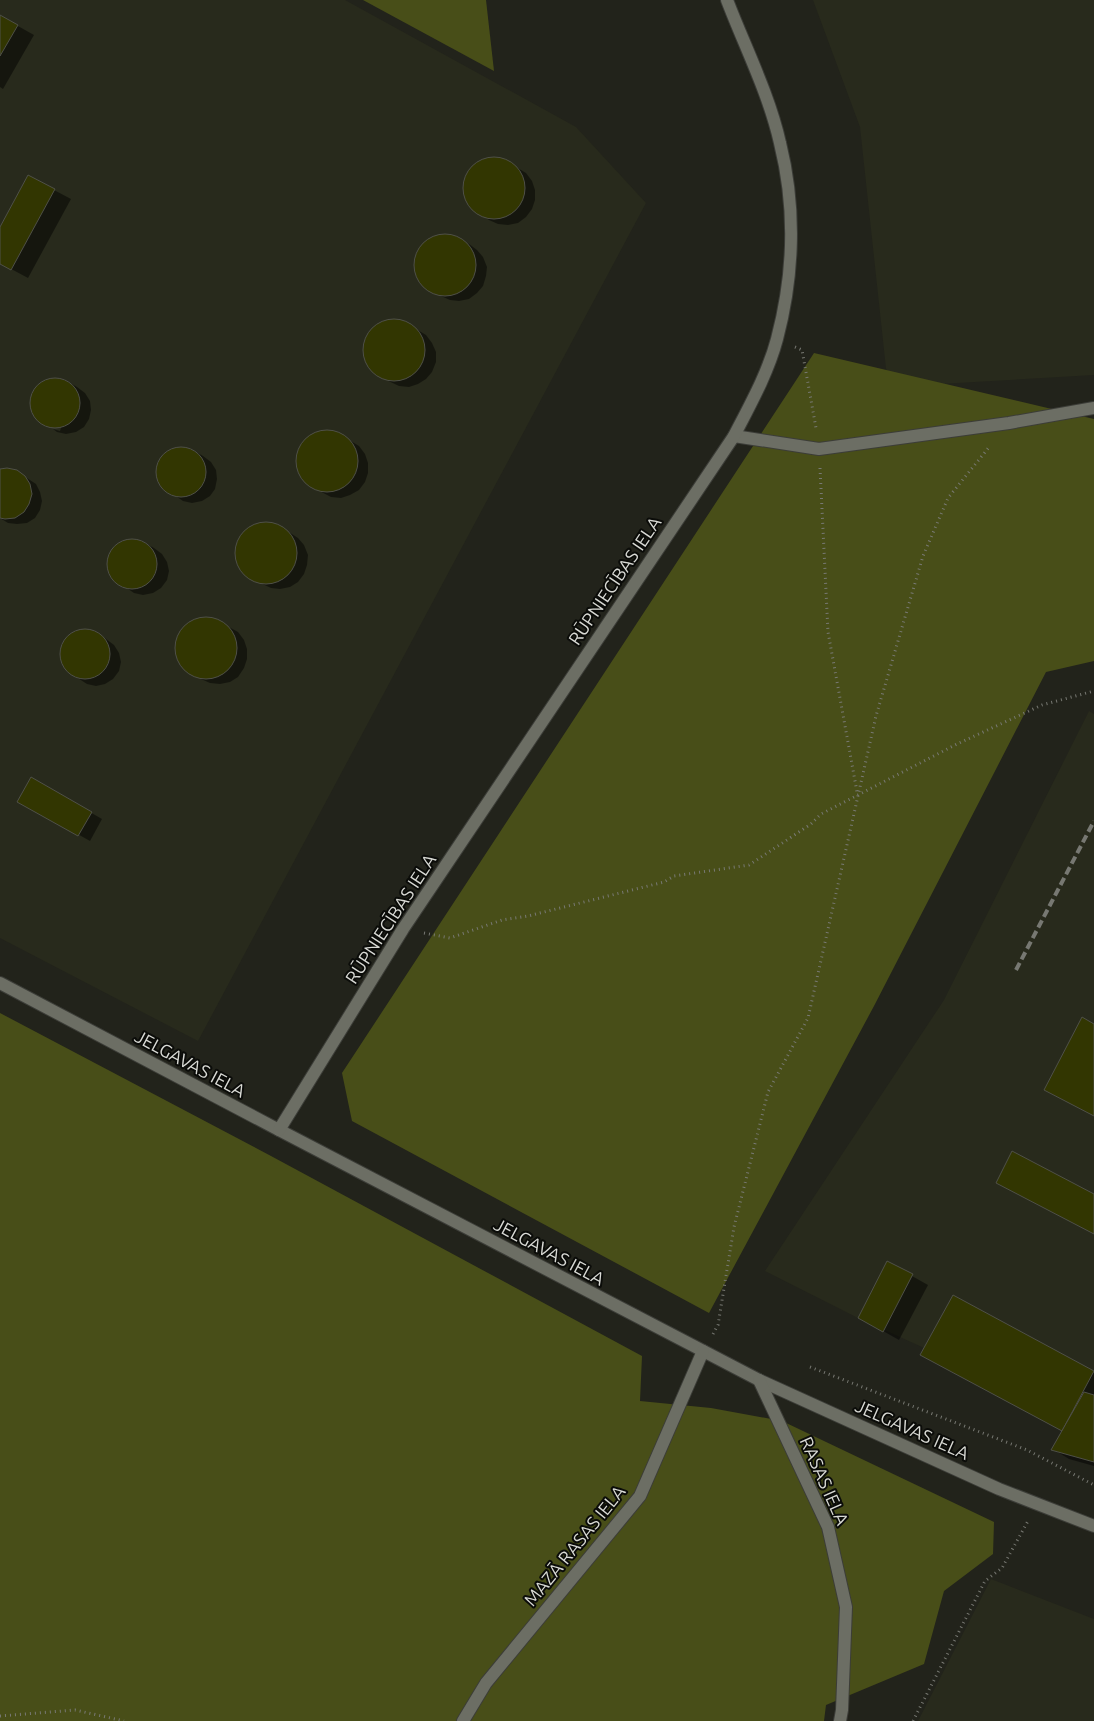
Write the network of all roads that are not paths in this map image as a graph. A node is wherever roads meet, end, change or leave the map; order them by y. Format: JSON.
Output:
{"nodes":[{"id":1,"x":727,"y":0,"type":"edge"},
{"id":2,"x":1094,"y":408,"type":"edge"},
{"id":3,"x":734,"y":436,"type":"junction"},
{"id":4,"x":0,"y":983,"type":"edge"},
{"id":5,"x":279,"y":1130,"type":"junction"},
{"id":6,"x":703,"y":1351,"type":"junction"},
{"id":7,"x":759,"y":1380,"type":"junction"},
{"id":8,"x":1094,"y":1526,"type":"edge"},
{"id":9,"x":463,"y":1721,"type":"edge"},
{"id":10,"x":840,"y":1721,"type":"edge"}],
"edges":[{"from":1,"to":3,"type":"street","name":"RŪPNIECĪBAS IELA"},
{"from":2,"to":3,"type":"street"},
{"from":3,"to":5,"type":"street","name":"RŪPNIECĪBAS IELA"},
{"from":4,"to":5,"type":"street","name":"JELGAVAS IELA"},
{"from":5,"to":6,"type":"street","name":"JELGAVAS IELA"},
{"from":6,"to":7,"type":"street","name":"JELGAVAS IELA"},
{"from":6,"to":9,"type":"street","name":"MAZĀ RASAS IELA"},
{"from":7,"to":8,"type":"street","name":"JELGAVAS IELA"},
{"from":7,"to":10,"type":"street","name":"RASAS IELA"}]}
